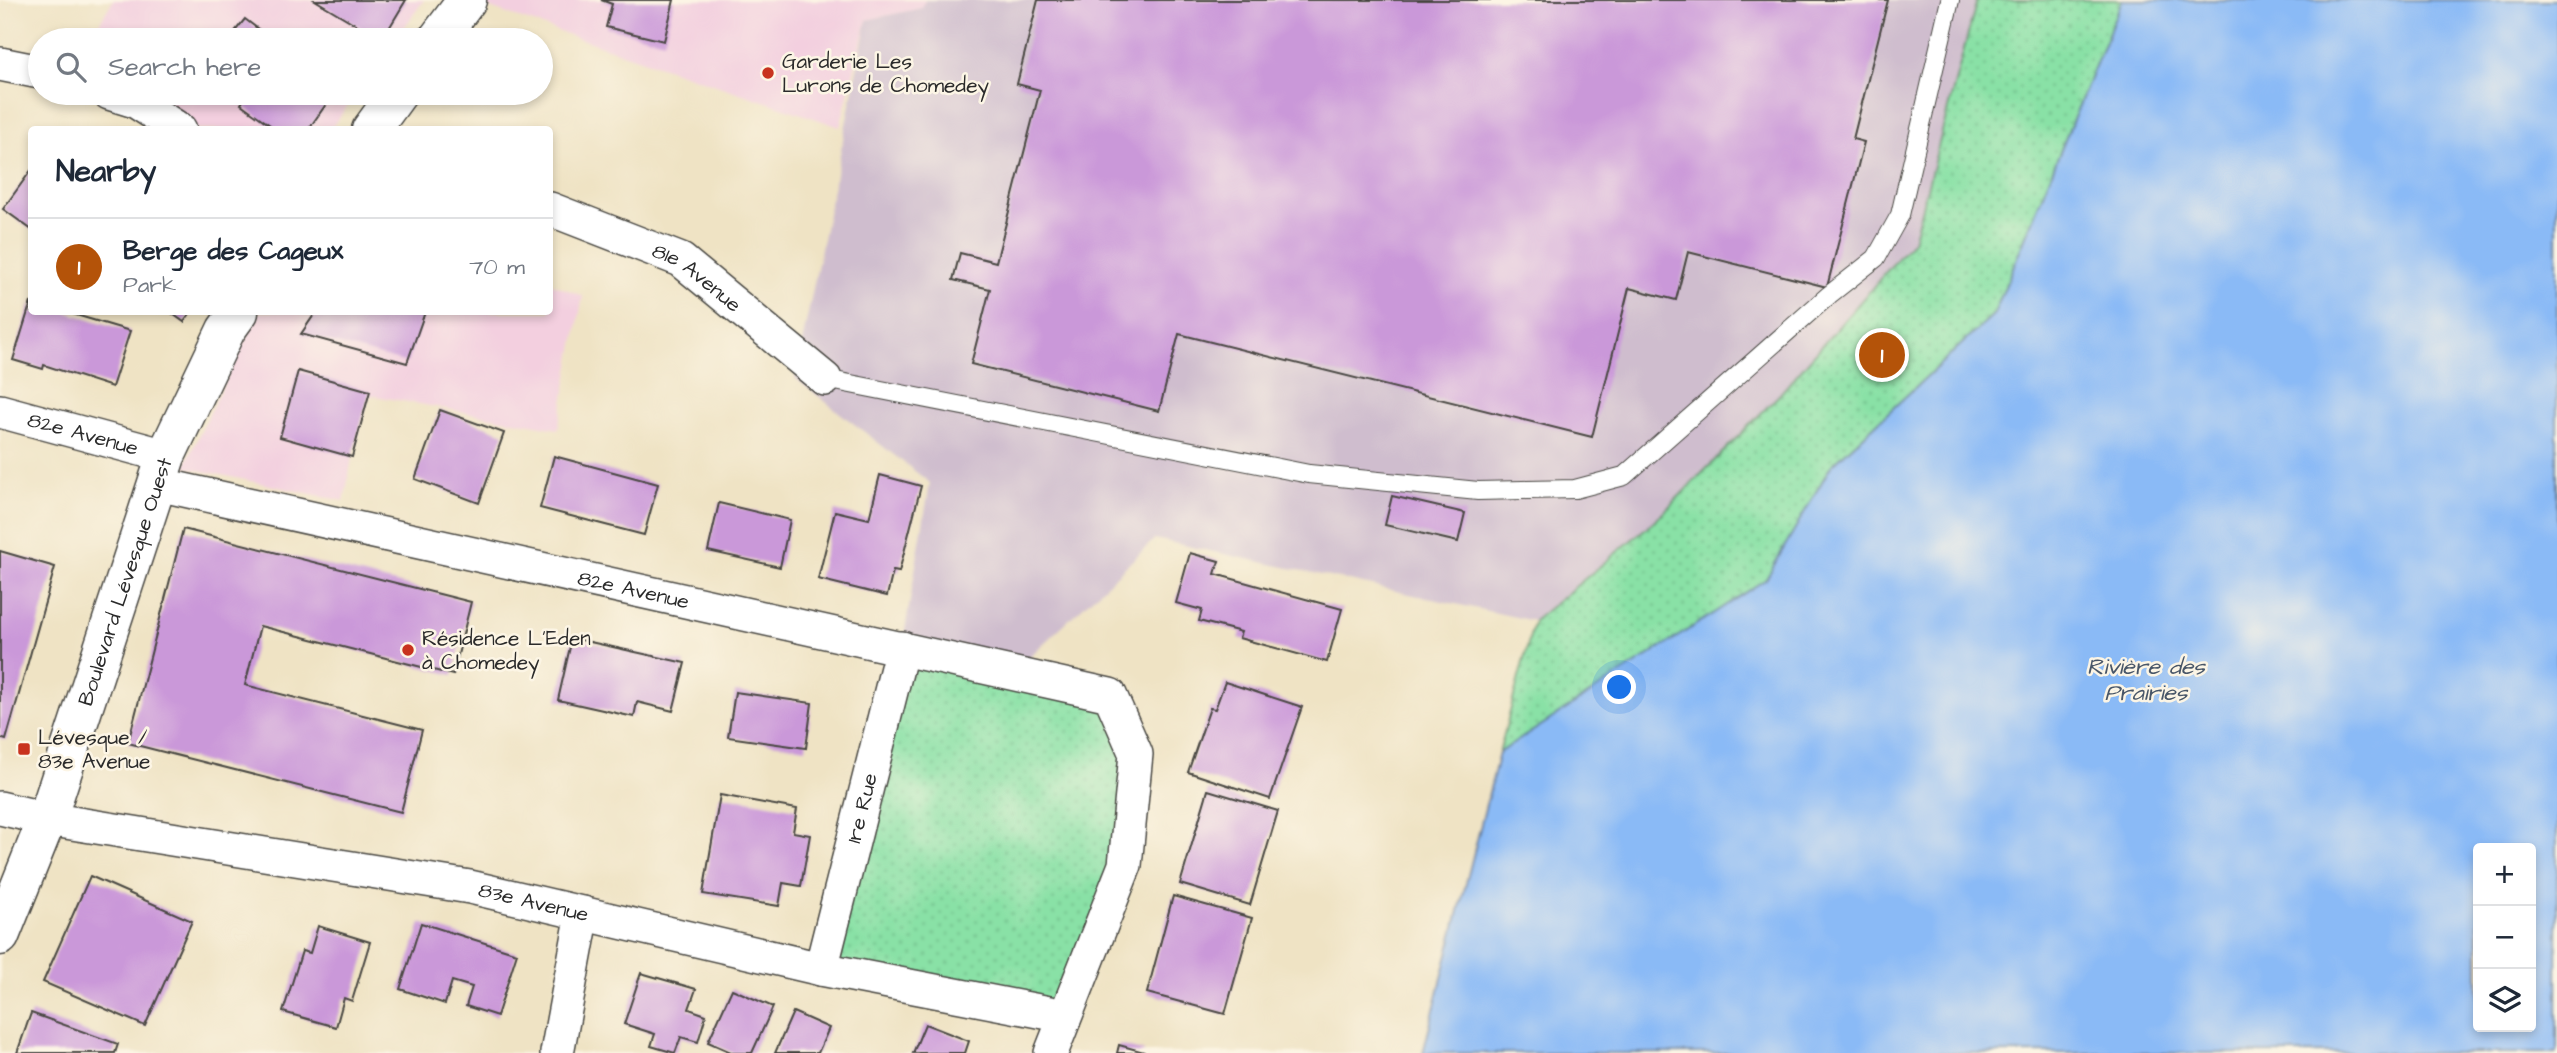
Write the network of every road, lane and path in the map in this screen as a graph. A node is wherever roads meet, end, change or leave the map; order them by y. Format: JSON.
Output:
{"nodes":[{"id":1,"x":467,"y":0,"type":"edge"},
{"id":2,"x":1950,"y":0,"type":"edge"},
{"id":3,"x":447,"y":28,"type":"edge"},
{"id":4,"x":0,"y":64,"type":"edge"},
{"id":5,"x":28,"y":70,"type":"edge"},
{"id":6,"x":140,"y":105,"type":"edge"},
{"id":7,"x":390,"y":105,"type":"edge"},
{"id":8,"x":174,"y":126,"type":"edge"},
{"id":9,"x":376,"y":126,"type":"edge"},
{"id":10,"x":553,"y":210,"type":"edge"},
{"id":11,"x":237,"y":315,"type":"edge"},
{"id":12,"x":825,"y":379,"type":"joint"},
{"id":13,"x":0,"y":411,"type":"edge"},
{"id":14,"x":162,"y":470,"type":"junction"},
{"id":15,"x":902,"y":648,"type":"junction"},
{"id":16,"x":0,"y":808,"type":"edge"},
{"id":17,"x":47,"y":818,"type":"junction"},
{"id":18,"x":583,"y":913,"type":"junction"},
{"id":19,"x":0,"y":936,"type":"edge"},
{"id":20,"x":821,"y":969,"type":"junction"},
{"id":21,"x":1065,"y":1016,"type":"junction"},
{"id":22,"x":557,"y":1053,"type":"edge"},
{"id":23,"x":1051,"y":1053,"type":"edge"}],
"edges":[{"from":1,"to":3,"type":"street"},
{"from":2,"to":12,"type":"lane"},
{"from":4,"to":5,"type":"street"},
{"from":6,"to":8,"type":"street"},
{"from":7,"to":9,"type":"street"},
{"from":10,"to":12,"type":"street","name":"81e Avenue"},
{"from":11,"to":14,"type":"street","name":"Boulevard Lévesque Ouest"},
{"from":13,"to":14,"type":"street","name":"82e Avenue"},
{"from":14,"to":15,"type":"street","name":"82e Avenue"},
{"from":14,"to":17,"type":"street","name":"Boulevard Lévesque Ouest"},
{"from":15,"to":20,"type":"street","name":"1re Rue"},
{"from":15,"to":21,"type":"street","name":"82e Avenue"},
{"from":16,"to":17,"type":"street","name":"83e Avenue"},
{"from":17,"to":18,"type":"street","name":"83e Avenue"},
{"from":17,"to":19,"type":"street","name":"Boulevard Lévesque Ouest"},
{"from":18,"to":20,"type":"street","name":"83e Avenue"},
{"from":18,"to":22,"type":"street"},
{"from":20,"to":21,"type":"street","name":"83e Avenue"},
{"from":21,"to":23,"type":"street"}]}
